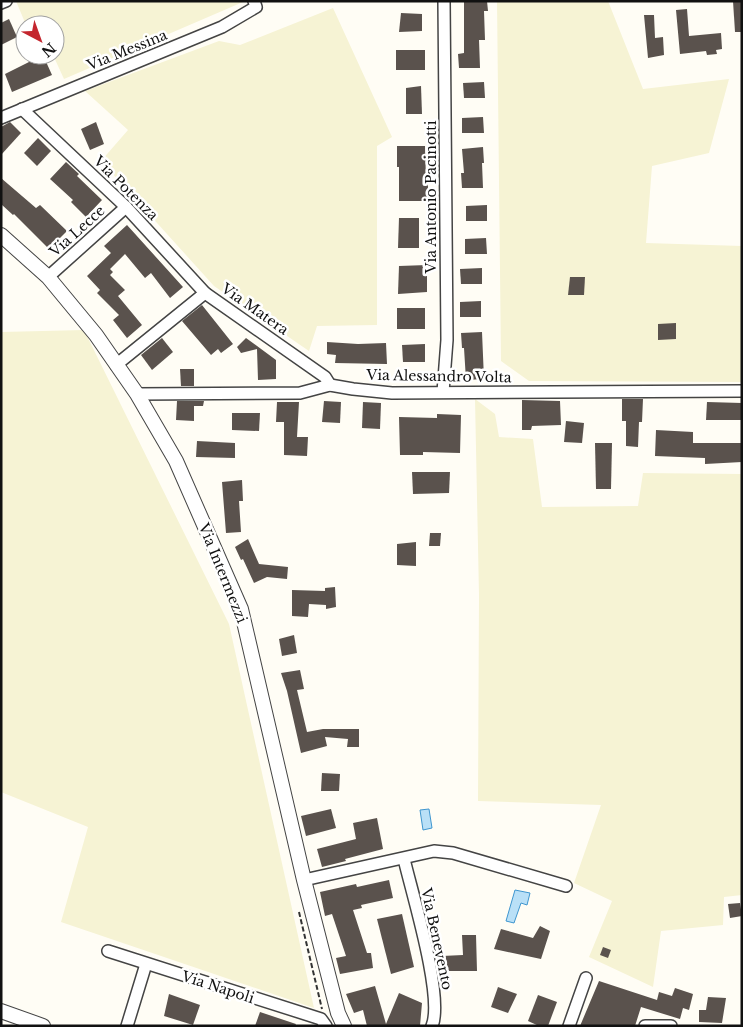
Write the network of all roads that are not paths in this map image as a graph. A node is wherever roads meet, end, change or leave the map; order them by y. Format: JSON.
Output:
{"nodes":[{"id":1,"x":6,"y":1,"type":"edge"},
{"id":2,"x":254,"y":1,"type":"edge"},
{"id":3,"x":444,"y":1,"type":"edge"},
{"id":4,"x":1,"y":3,"type":"edge"},
{"id":5,"x":22,"y":109,"type":"junction"},
{"id":6,"x":1,"y":118,"type":"edge"},
{"id":7,"x":126,"y":207,"type":"junction"},
{"id":8,"x":1,"y":235,"type":"edge"},
{"id":9,"x":48,"y":277,"type":"junction"},
{"id":10,"x":205,"y":293,"type":"junction"},
{"id":11,"x":116,"y":365,"type":"junction"},
{"id":12,"x":330,"y":385,"type":"junction"},
{"id":13,"x":742,"y":391,"type":"edge"},
{"id":14,"x":443,"y":392,"type":"junction"},
{"id":15,"x":137,"y":394,"type":"junction"},
{"id":16,"x":404,"y":859,"type":"junction"},
{"id":17,"x":304,"y":880,"type":"junction"},
{"id":18,"x":566,"y":886,"type":"dead end"},
{"id":19,"x":108,"y":951,"type":"dead end"},
{"id":20,"x":146,"y":964,"type":"junction"},
{"id":21,"x":586,"y":978,"type":"dead end"},
{"id":22,"x":1,"y":1011,"type":"edge"},
{"id":23,"x":339,"y":1019,"type":"edge"},
{"id":24,"x":325,"y":1021,"type":"edge"},
{"id":25,"x":42,"y":1026,"type":"edge"},
{"id":26,"x":127,"y":1026,"type":"edge"},
{"id":27,"x":344,"y":1026,"type":"edge"},
{"id":28,"x":432,"y":1026,"type":"edge"},
{"id":29,"x":569,"y":1026,"type":"edge"},
{"id":30,"x":645,"y":1026,"type":"edge"},
{"id":31,"x":671,"y":1026,"type":"edge"}],
"edges":[{"from":1,"to":4,"type":"street"},
{"from":2,"to":5,"type":"street","name":"Via Messina"},
{"from":3,"to":14,"type":"street","name":"Via Antonio Pacinotti"},
{"from":5,"to":6,"type":"street","name":"Via Messina"},
{"from":5,"to":7,"type":"street","name":"Via Potenza"},
{"from":7,"to":9,"type":"street","name":"Via Lecce"},
{"from":7,"to":10,"type":"street","name":"Via Potenza"},
{"from":8,"to":9,"type":"street","name":"Via Intermezzi"},
{"from":9,"to":11,"type":"street","name":"Via Intermezzi"},
{"from":10,"to":11,"type":"street","name":"Via Matera"},
{"from":10,"to":12,"type":"street","name":"Via Matera"},
{"from":11,"to":15,"type":"street","name":"Via Intermezzi"},
{"from":12,"to":14,"type":"street","name":"Via Alessandro Volta"},
{"from":12,"to":15,"type":"street","name":"Via Alessandro Volta"},
{"from":13,"to":14,"type":"street","name":"Via Alessandro Volta"},
{"from":15,"to":17,"type":"street","name":"Via Intermezzi"},
{"from":16,"to":17,"type":"street"},
{"from":16,"to":18,"type":"street"},
{"from":16,"to":28,"type":"street","name":"Via Benevento"},
{"from":17,"to":23,"type":"street","name":"Via Intermezzi"},
{"from":19,"to":20,"type":"street","name":"Via Napoli"},
{"from":20,"to":24,"type":"street","name":"Via Napoli"},
{"from":20,"to":26,"type":"street"},
{"from":21,"to":29,"type":"street"},
{"from":22,"to":25,"type":"street"},
{"from":23,"to":27,"type":"street","name":"Via Intermezzi"},
{"from":30,"to":31,"type":"street"}]}
